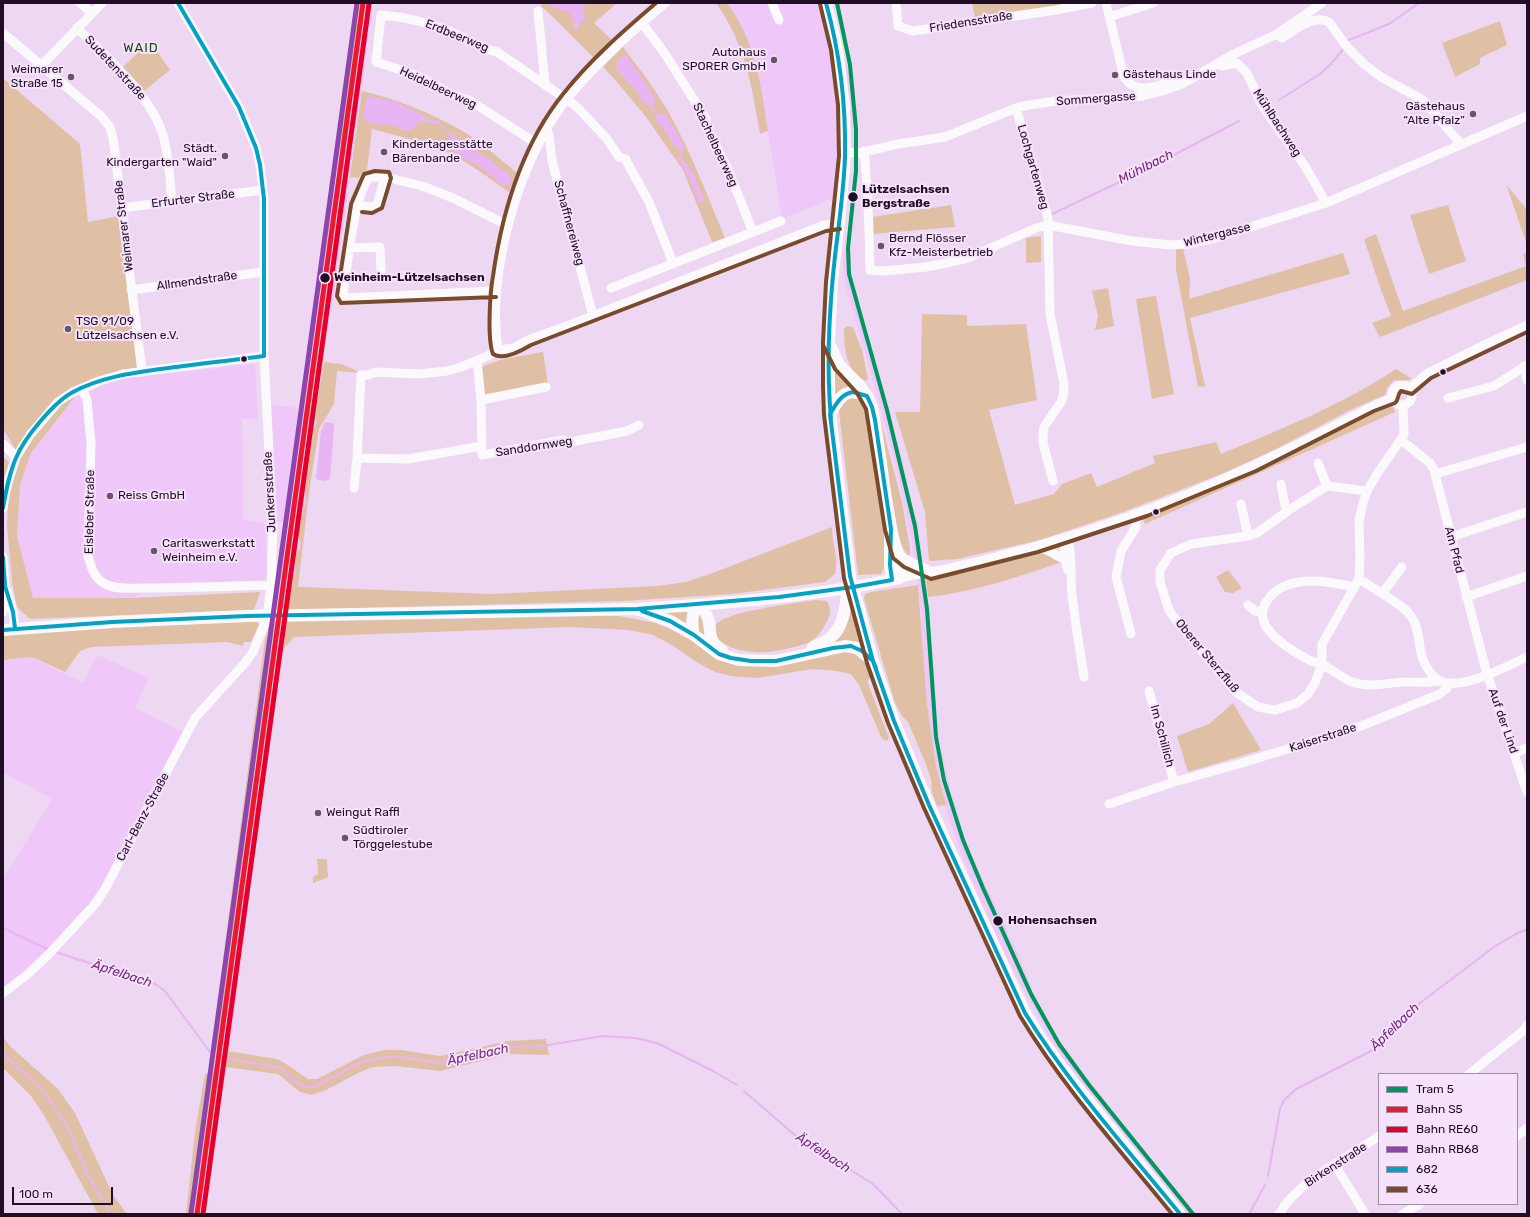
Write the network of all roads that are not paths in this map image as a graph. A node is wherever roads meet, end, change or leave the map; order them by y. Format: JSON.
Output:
{"nodes":[{"id":1,"x":80,"y":3,"type":"edge"},
{"id":2,"x":102,"y":3,"type":"edge"},
{"id":3,"x":178,"y":3,"type":"edge"},
{"id":4,"x":665,"y":3,"type":"edge"},
{"id":5,"x":772,"y":3,"type":"edge"},
{"id":6,"x":826,"y":3,"type":"edge"},
{"id":7,"x":896,"y":3,"type":"edge"},
{"id":8,"x":1092,"y":3,"type":"edge"},
{"id":9,"x":1106,"y":3,"type":"edge"},
{"id":10,"x":1153,"y":3,"type":"edge"},
{"id":11,"x":1322,"y":3,"type":"edge"},
{"id":12,"x":538,"y":11,"type":"dead end"},
{"id":13,"x":92,"y":13,"type":"junction"},
{"id":14,"x":1109,"y":17,"type":"junction"},
{"id":15,"x":779,"y":20,"type":"dead end"},
{"id":16,"x":642,"y":23,"type":"junction"},
{"id":17,"x":77,"y":28,"type":"junction"},
{"id":18,"x":3,"y":33,"type":"edge"},
{"id":19,"x":1276,"y":34,"type":"junction"},
{"id":20,"x":378,"y":37,"type":"joint"},
{"id":21,"x":1217,"y":64,"type":"junction"},
{"id":22,"x":41,"y":66,"type":"junction"},
{"id":23,"x":545,"y":84,"type":"junction"},
{"id":24,"x":1182,"y":84,"type":"junction"},
{"id":25,"x":567,"y":99,"type":"junction"},
{"id":26,"x":1016,"y":108,"type":"junction"},
{"id":27,"x":1527,"y":116,"type":"edge"},
{"id":28,"x":546,"y":130,"type":"junction"},
{"id":29,"x":1460,"y":143,"type":"junction"},
{"id":30,"x":539,"y":145,"type":"junction"},
{"id":31,"x":864,"y":151,"type":"junction"},
{"id":32,"x":848,"y":154,"type":"junction"},
{"id":33,"x":385,"y":177,"type":"junction"},
{"id":34,"x":263,"y":190,"type":"junction"},
{"id":35,"x":172,"y":202,"type":"junction"},
{"id":36,"x":1326,"y":203,"type":"junction"},
{"id":37,"x":357,"y":206,"type":"junction"},
{"id":38,"x":122,"y":208,"type":"junction"},
{"id":39,"x":781,"y":221,"type":"dead end"},
{"id":40,"x":839,"y":223,"type":"junction"},
{"id":41,"x":507,"y":225,"type":"junction"},
{"id":42,"x":1048,"y":225,"type":"junction"},
{"id":43,"x":753,"y":232,"type":"junction"},
{"id":44,"x":350,"y":248,"type":"junction"},
{"id":45,"x":673,"y":264,"type":"junction"},
{"id":46,"x":382,"y":271,"type":"dead end"},
{"id":47,"x":263,"y":272,"type":"junction"},
{"id":48,"x":611,"y":288,"type":"dead end"},
{"id":49,"x":132,"y":290,"type":"junction"},
{"id":50,"x":496,"y":291,"type":"junction"},
{"id":51,"x":593,"y":316,"type":"junction"},
{"id":52,"x":1527,"y":325,"type":"edge"},
{"id":53,"x":829,"y":342,"type":"junction"},
{"id":54,"x":498,"y":350,"type":"junction"},
{"id":55,"x":264,"y":356,"type":"junction"},
{"id":56,"x":477,"y":360,"type":"junction"},
{"id":57,"x":1526,"y":365,"type":"edge"},
{"id":58,"x":142,"y":372,"type":"junction"},
{"id":59,"x":1527,"y":380,"type":"edge"},
{"id":60,"x":546,"y":387,"type":"dead end"},
{"id":61,"x":82,"y":388,"type":"junction"},
{"id":62,"x":1410,"y":388,"type":"junction"},
{"id":63,"x":867,"y":396,"type":"junction"},
{"id":64,"x":1392,"y":398,"type":"junction"},
{"id":65,"x":1448,"y":398,"type":"dead end"},
{"id":66,"x":481,"y":400,"type":"junction"},
{"id":67,"x":1403,"y":405,"type":"junction"},
{"id":68,"x":830,"y":414,"type":"junction"},
{"id":69,"x":639,"y":425,"type":"dead end"},
{"id":70,"x":1401,"y":440,"type":"junction"},
{"id":71,"x":3,"y":444,"type":"edge"},
{"id":72,"x":482,"y":446,"type":"junction"},
{"id":73,"x":1527,"y":447,"type":"edge"},
{"id":74,"x":16,"y":457,"type":"junction"},
{"id":75,"x":357,"y":458,"type":"junction"},
{"id":76,"x":1318,"y":463,"type":"dead end"},
{"id":77,"x":1435,"y":474,"type":"junction"},
{"id":78,"x":1053,"y":481,"type":"dead end"},
{"id":79,"x":1281,"y":484,"type":"dead end"},
{"id":80,"x":1327,"y":486,"type":"junction"},
{"id":81,"x":354,"y":488,"type":"dead end"},
{"id":82,"x":1367,"y":491,"type":"junction"},
{"id":83,"x":1241,"y":504,"type":"dead end"},
{"id":84,"x":3,"y":508,"type":"edge"},
{"id":85,"x":1289,"y":510,"type":"junction"},
{"id":86,"x":1527,"y":512,"type":"edge"},
{"id":87,"x":1136,"y":513,"type":"junction"},
{"id":88,"x":891,"y":529,"type":"junction"},
{"id":89,"x":1248,"y":536,"type":"junction"},
{"id":90,"x":1067,"y":537,"type":"junction"},
{"id":91,"x":1451,"y":537,"type":"junction"},
{"id":92,"x":1037,"y":546,"type":"junction"},
{"id":93,"x":899,"y":556,"type":"junction"},
{"id":94,"x":3,"y":557,"type":"edge"},
{"id":95,"x":1065,"y":560,"type":"junction"},
{"id":96,"x":1402,"y":566,"type":"dead end"},
{"id":97,"x":917,"y":571,"type":"junction"},
{"id":98,"x":931,"y":573,"type":"joint"},
{"id":99,"x":850,"y":576,"type":"junction"},
{"id":100,"x":1527,"y":576,"type":"edge"},
{"id":101,"x":1070,"y":577,"type":"junction"},
{"id":102,"x":896,"y":579,"type":"junction"},
{"id":103,"x":1356,"y":583,"type":"junction"},
{"id":104,"x":271,"y":585,"type":"junction"},
{"id":105,"x":5,"y":586,"type":"junction"},
{"id":106,"x":1382,"y":594,"type":"junction"},
{"id":107,"x":1466,"y":596,"type":"junction"},
{"id":108,"x":723,"y":602,"type":"junction"},
{"id":109,"x":698,"y":605,"type":"junction"},
{"id":110,"x":1248,"y":605,"type":"dead end"},
{"id":111,"x":637,"y":609,"type":"junction"},
{"id":112,"x":3,"y":612,"type":"edge"},
{"id":113,"x":1262,"y":612,"type":"junction"},
{"id":114,"x":709,"y":621,"type":"junction"},
{"id":115,"x":264,"y":627,"type":"joint"},
{"id":116,"x":9,"y":629,"type":"edge"},
{"id":117,"x":1131,"y":634,"type":"dead end"},
{"id":118,"x":694,"y":636,"type":"junction"},
{"id":119,"x":1527,"y":657,"type":"edge"},
{"id":120,"x":873,"y":661,"type":"junction"},
{"id":121,"x":1322,"y":664,"type":"junction"},
{"id":122,"x":1487,"y":674,"type":"junction"},
{"id":123,"x":1084,"y":677,"type":"dead end"},
{"id":124,"x":1444,"y":682,"type":"junction"},
{"id":125,"x":1150,"y":691,"type":"dead end"},
{"id":126,"x":1527,"y":748,"type":"edge"},
{"id":127,"x":1514,"y":753,"type":"junction"},
{"id":128,"x":1174,"y":782,"type":"junction"},
{"id":129,"x":1527,"y":792,"type":"edge"},
{"id":130,"x":1109,"y":804,"type":"dead end"},
{"id":131,"x":3,"y":993,"type":"edge"},
{"id":132,"x":1526,"y":1032,"type":"edge"},
{"id":133,"x":1470,"y":1073,"type":"edge"},
{"id":134,"x":1527,"y":1128,"type":"edge"},
{"id":135,"x":1518,"y":1135,"type":"edge"},
{"id":136,"x":1378,"y":1137,"type":"edge"},
{"id":137,"x":1335,"y":1164,"type":"junction"},
{"id":138,"x":1418,"y":1205,"type":"edge"},
{"id":139,"x":1180,"y":1214,"type":"edge"},
{"id":140,"x":1279,"y":1214,"type":"edge"},
{"id":141,"x":1365,"y":1214,"type":"edge"},
{"id":142,"x":1403,"y":1214,"type":"edge"}],
"edges":[{"from":1,"to":13,"type":"street"},
{"from":2,"to":13,"type":"street"},
{"from":3,"to":34,"type":"street","name":"Junkersstraße"},
{"from":4,"to":16,"type":"street"},
{"from":5,"to":15,"type":"street"},
{"from":6,"to":32,"type":"main road"},
{"from":7,"to":8,"type":"street","name":"Friedensstraße"},
{"from":9,"to":14,"type":"street"},
{"from":10,"to":14,"type":"street"},
{"from":11,"to":19,"type":"street","name":"Sommergasse"},
{"from":12,"to":23,"type":"street"},
{"from":13,"to":17,"type":"street"},
{"from":14,"to":24,"type":"street"},
{"from":16,"to":25,"type":"street"},
{"from":16,"to":43,"type":"street","name":"Stachelbeerweg"},
{"from":17,"to":22,"type":"street"},
{"from":17,"to":35,"type":"street","name":"Sudetenstraße"},
{"from":18,"to":22,"type":"street","name":"Weimarer Straße"},
{"from":19,"to":21,"type":"street","name":"Sommergasse"},
{"from":19,"to":29,"type":"street"},
{"from":20,"to":23,"type":"street","name":"Erdbeerweg"},
{"from":20,"to":30,"type":"street","name":"Heidelbeerweg"},
{"from":21,"to":24,"type":"street","name":"Sommergasse"},
{"from":21,"to":36,"type":"street","name":"Mühlbachweg"},
{"from":22,"to":38,"type":"street","name":"Weimarer Straße"},
{"from":23,"to":25,"type":"street","name":"Erdbeerweg"},
{"from":24,"to":26,"type":"street","name":"Sommergasse"},
{"from":25,"to":28,"type":"street"},
{"from":25,"to":45,"type":"street","name":"Erdbeerweg"},
{"from":26,"to":31,"type":"street","name":"Sommergasse"},
{"from":26,"to":42,"type":"street","name":"Lochgartenweg"},
{"from":27,"to":29,"type":"street","name":"Wintergasse"},
{"from":28,"to":30,"type":"street"},
{"from":28,"to":51,"type":"street","name":"Schaffnereiweg"},
{"from":29,"to":36,"type":"street","name":"Wintergasse"},
{"from":30,"to":41,"type":"street"},
{"from":31,"to":32,"type":"street","name":"Sommergasse"},
{"from":31,"to":42,"type":"street","name":"Wintergasse"},
{"from":32,"to":40,"type":"main road"},
{"from":33,"to":37,"type":"street"},
{"from":33,"to":37,"type":"street"},
{"from":33,"to":41,"type":"street"},
{"from":34,"to":35,"type":"street","name":"Erfurter Straße"},
{"from":34,"to":47,"type":"street","name":"Junkersstraße"},
{"from":35,"to":38,"type":"street","name":"Erfurter Straße"},
{"from":36,"to":42,"type":"street","name":"Wintergasse"},
{"from":37,"to":44,"type":"street"},
{"from":38,"to":49,"type":"street","name":"Weimarer Straße"},
{"from":39,"to":43,"type":"street"},
{"from":40,"to":51,"type":"street"},
{"from":40,"to":53,"type":"main road"},
{"from":41,"to":50,"type":"street"},
{"from":42,"to":78,"type":"street","name":"Lochgartenweg"},
{"from":43,"to":45,"type":"street"},
{"from":44,"to":46,"type":"street"},
{"from":44,"to":50,"type":"street"},
{"from":45,"to":48,"type":"street"},
{"from":47,"to":49,"type":"street","name":"Allmendstraße"},
{"from":47,"to":55,"type":"street","name":"Junkersstraße"},
{"from":49,"to":58,"type":"street","name":"Weimarer Straße"},
{"from":50,"to":54,"type":"street"},
{"from":51,"to":54,"type":"street"},
{"from":52,"to":62,"type":"street"},
{"from":53,"to":63,"type":"main road"},
{"from":53,"to":68,"type":"main road"},
{"from":54,"to":56,"type":"street"},
{"from":55,"to":58,"type":"street"},
{"from":55,"to":104,"type":"street","name":"Junkersstraße"},
{"from":56,"to":66,"type":"street","name":"Sanddornweg"},
{"from":56,"to":75,"type":"street"},
{"from":57,"to":59,"type":"street"},
{"from":57,"to":65,"type":"street"},
{"from":58,"to":61,"type":"street"},
{"from":60,"to":66,"type":"street"},
{"from":61,"to":74,"type":"street"},
{"from":61,"to":104,"type":"street","name":"Eisleber Straße"},
{"from":62,"to":64,"type":"street"},
{"from":62,"to":67,"type":"street"},
{"from":63,"to":68,"type":"main road"},
{"from":63,"to":88,"type":"main road"},
{"from":64,"to":67,"type":"street"},
{"from":64,"to":87,"type":"street"},
{"from":66,"to":72,"type":"street","name":"Sanddornweg"},
{"from":67,"to":70,"type":"street","name":"Oberer Sterzfluß"},
{"from":68,"to":99,"type":"main road"},
{"from":69,"to":72,"type":"street","name":"Sanddornweg"},
{"from":70,"to":77,"type":"street","name":"Am Pfad"},
{"from":70,"to":82,"type":"street","name":"Oberer Sterzfluß"},
{"from":71,"to":74,"type":"street"},
{"from":72,"to":75,"type":"street"},
{"from":73,"to":77,"type":"street"},
{"from":74,"to":84,"type":"street"},
{"from":75,"to":81,"type":"street"},
{"from":76,"to":80,"type":"street"},
{"from":77,"to":91,"type":"street","name":"Am Pfad"},
{"from":79,"to":85,"type":"street"},
{"from":80,"to":82,"type":"street"},
{"from":80,"to":85,"type":"street","name":"Oberer Sterzfluß"},
{"from":82,"to":103,"type":"street","name":"Oberer Sterzfluß"},
{"from":83,"to":89,"type":"street"},
{"from":85,"to":89,"type":"street","name":"Oberer Sterzfluß"},
{"from":86,"to":91,"type":"street"},
{"from":87,"to":90,"type":"street"},
{"from":87,"to":117,"type":"street"},
{"from":88,"to":93,"type":"main road"},
{"from":88,"to":102,"type":"main road"},
{"from":89,"to":121,"type":"street","name":"Oberer Sterzfluß"},
{"from":90,"to":92,"type":"street"},
{"from":90,"to":95,"type":"street"},
{"from":90,"to":101,"type":"street"},
{"from":91,"to":107,"type":"street","name":"Am Pfad"},
{"from":92,"to":95,"type":"street"},
{"from":92,"to":98,"type":"street"},
{"from":93,"to":97,"type":"main road"},
{"from":93,"to":102,"type":"main road"},
{"from":94,"to":105,"type":"street"},
{"from":95,"to":101,"type":"street"},
{"from":96,"to":106,"type":"street"},
{"from":97,"to":98,"type":"main road"},
{"from":97,"to":102,"type":"street"},
{"from":99,"to":114,"type":"main road"},
{"from":99,"to":120,"type":"main road"},
{"from":100,"to":107,"type":"street"},
{"from":101,"to":123,"type":"street"},
{"from":102,"to":108,"type":"main road"},
{"from":103,"to":106,"type":"street"},
{"from":103,"to":113,"type":"street"},
{"from":103,"to":121,"type":"street","name":"Oberer Sterzfluß"},
{"from":104,"to":115,"type":"street","name":"Junkersstraße"},
{"from":105,"to":112,"type":"street"},
{"from":105,"to":116,"type":"street"},
{"from":106,"to":124,"type":"street"},
{"from":107,"to":122,"type":"street","name":"Am Pfad"},
{"from":108,"to":109,"type":"main road"},
{"from":108,"to":114,"type":"main road"},
{"from":109,"to":111,"type":"main road"},
{"from":109,"to":114,"type":"main road"},
{"from":109,"to":118,"type":"main road"},
{"from":110,"to":113,"type":"street"},
{"from":111,"to":116,"type":"main road"},
{"from":111,"to":118,"type":"main road"},
{"from":113,"to":121,"type":"street"},
{"from":115,"to":131,"type":"street","name":"Carl-Benz-Straße"},
{"from":118,"to":120,"type":"main road"},
{"from":119,"to":122,"type":"street"},
{"from":120,"to":139,"type":"main road"},
{"from":121,"to":124,"type":"street"},
{"from":122,"to":124,"type":"street"},
{"from":122,"to":127,"type":"street","name":"Auf der Lind"},
{"from":124,"to":128,"type":"street","name":"Kaiserstraße"},
{"from":125,"to":128,"type":"street","name":"Im Schillich"},
{"from":126,"to":127,"type":"street"},
{"from":127,"to":129,"type":"street","name":"Auf der Lind"},
{"from":128,"to":130,"type":"street","name":"Kaiserstraße"},
{"from":132,"to":133,"type":"street"},
{"from":134,"to":135,"type":"street"},
{"from":136,"to":137,"type":"street","name":"Birkenstraße"},
{"from":137,"to":140,"type":"street","name":"Birkenstraße"},
{"from":137,"to":141,"type":"street"},
{"from":138,"to":142,"type":"street"}]}
